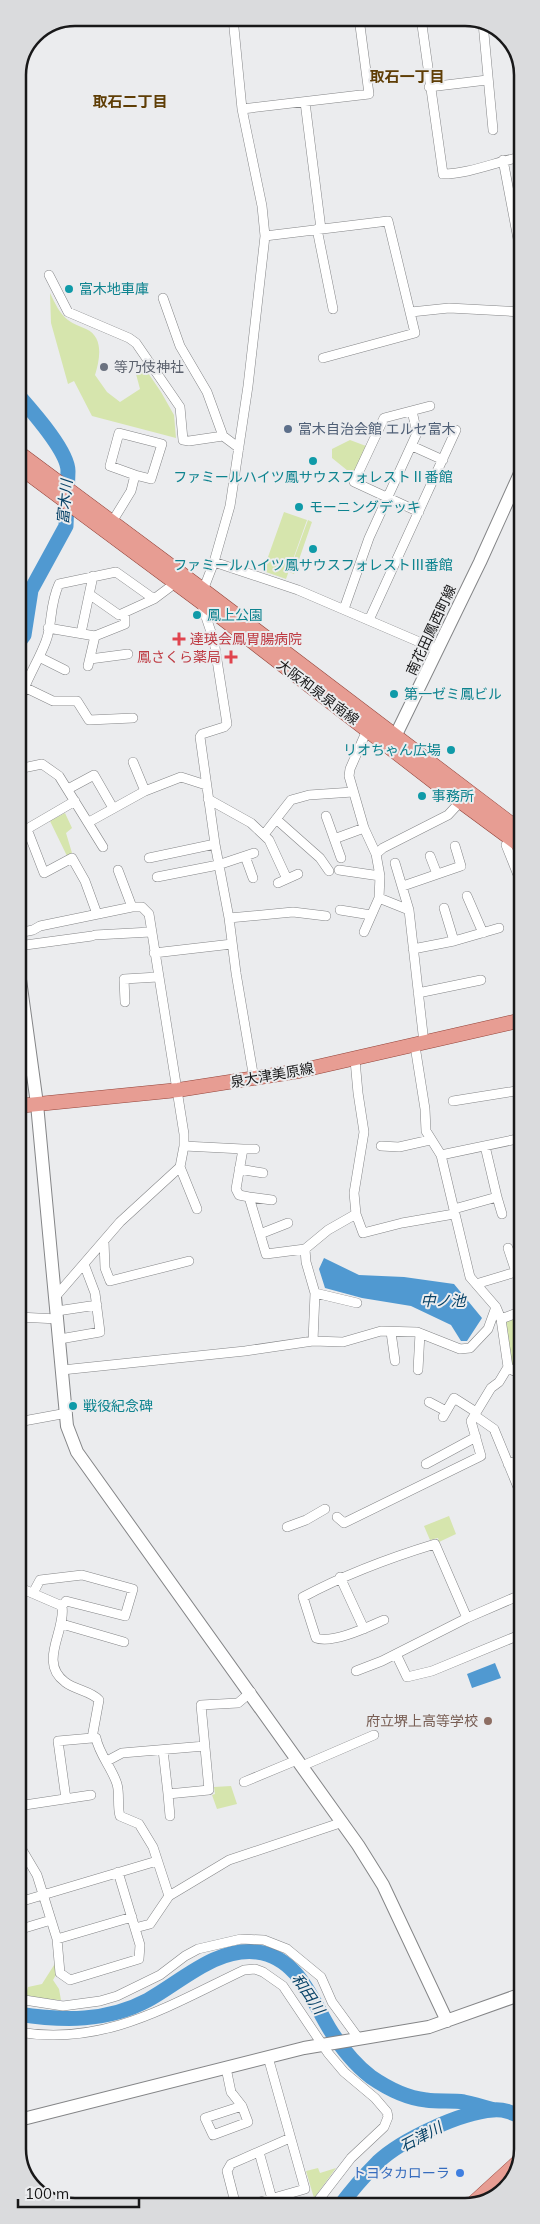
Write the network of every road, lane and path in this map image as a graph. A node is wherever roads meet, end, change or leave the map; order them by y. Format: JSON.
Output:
{"nodes":[{"id":1,"x":234,"y":26,"type":"edge"},
{"id":2,"x":360,"y":26,"type":"edge"},
{"id":3,"x":422,"y":26,"type":"edge"},
{"id":4,"x":484,"y":30,"type":"edge"},
{"id":5,"x":488,"y":80,"type":"junction"},
{"id":6,"x":429,"y":87,"type":"junction"},
{"id":7,"x":305,"y":102,"type":"junction"},
{"id":8,"x":242,"y":109,"type":"junction"},
{"id":9,"x":493,"y":130,"type":"dead end"},
{"id":10,"x":514,"y":158,"type":"edge"},
{"id":11,"x":503,"y":160,"type":"junction"},
{"id":12,"x":514,"y":218,"type":"edge"},
{"id":13,"x":319,"y":229,"type":"junction"},
{"id":14,"x":265,"y":236,"type":"junction"},
{"id":15,"x":48,"y":275,"type":"dead end"},
{"id":16,"x":163,"y":298,"type":"dead end"},
{"id":17,"x":333,"y":309,"type":"dead end"},
{"id":18,"x":411,"y":312,"type":"junction"},
{"id":19,"x":514,"y":312,"type":"edge"},
{"id":20,"x":323,"y":358,"type":"dead end"},
{"id":21,"x":430,"y":406,"type":"dead end"},
{"id":22,"x":412,"y":411,"type":"junction"},
{"id":23,"x":456,"y":430,"type":"dead end"},
{"id":24,"x":223,"y":436,"type":"junction"},
{"id":25,"x":412,"y":446,"type":"junction"},
{"id":26,"x":239,"y":448,"type":"junction"},
{"id":27,"x":26,"y":459,"type":"edge"},
{"id":28,"x":443,"y":460,"type":"junction"},
{"id":29,"x":26,"y":471,"type":"edge"},
{"id":30,"x":135,"y":475,"type":"junction"},
{"id":31,"x":514,"y":486,"type":"edge"},
{"id":32,"x":66,"y":495,"type":"junction"},
{"id":33,"x":387,"y":498,"type":"junction"},
{"id":34,"x":419,"y":512,"type":"junction"},
{"id":35,"x":112,"y":522,"type":"junction"},
{"id":36,"x":214,"y":562,"type":"junction"},
{"id":37,"x":93,"y":576,"type":"junction"},
{"id":38,"x":180,"y":580,"type":"junction"},
{"id":39,"x":89,"y":594,"type":"junction"},
{"id":40,"x":201,"y":595,"type":"junction"},
{"id":41,"x":154,"y":599,"type":"junction"},
{"id":42,"x":344,"y":609,"type":"junction"},
{"id":43,"x":125,"y":614,"type":"junction"},
{"id":44,"x":369,"y":620,"type":"junction"},
{"id":45,"x":48,"y":628,"type":"junction"},
{"id":46,"x":80,"y":633,"type":"junction"},
{"id":47,"x":95,"y":636,"type":"junction"},
{"id":48,"x":438,"y":650,"type":"junction"},
{"id":49,"x":128,"y":654,"type":"dead end"},
{"id":50,"x":39,"y":657,"type":"junction"},
{"id":51,"x":65,"y":670,"type":"dead end"},
{"id":52,"x":26,"y":683,"type":"edge"},
{"id":53,"x":26,"y":688,"type":"edge"},
{"id":54,"x":133,"y":718,"type":"dead end"},
{"id":55,"x":368,"y":730,"type":"junction"},
{"id":56,"x":392,"y":743,"type":"junction"},
{"id":57,"x":133,"y":762,"type":"dead end"},
{"id":58,"x":26,"y":767,"type":"edge"},
{"id":59,"x":206,"y":784,"type":"junction"},
{"id":60,"x":68,"y":789,"type":"junction"},
{"id":61,"x":145,"y":790,"type":"junction"},
{"id":62,"x":352,"y":792,"type":"junction"},
{"id":63,"x":208,"y":799,"type":"junction"},
{"id":64,"x":75,"y":801,"type":"junction"},
{"id":65,"x":461,"y":801,"type":"junction"},
{"id":66,"x":113,"y":808,"type":"junction"},
{"id":67,"x":326,"y":816,"type":"dead end"},
{"id":68,"x":276,"y":819,"type":"junction"},
{"id":69,"x":89,"y":822,"type":"junction"},
{"id":70,"x":26,"y":828,"type":"edge"},
{"id":71,"x":364,"y":828,"type":"junction"},
{"id":72,"x":266,"y":832,"type":"dead end"},
{"id":73,"x":514,"y":834,"type":"edge"},
{"id":74,"x":514,"y":834,"type":"edge"},
{"id":75,"x":514,"y":837,"type":"edge"},
{"id":76,"x":26,"y":838,"type":"edge"},
{"id":77,"x":334,"y":839,"type":"junction"},
{"id":78,"x":214,"y":844,"type":"junction"},
{"id":79,"x":103,"y":846,"type":"dead end"},
{"id":80,"x":454,"y":846,"type":"dead end"},
{"id":81,"x":376,"y":854,"type":"junction"},
{"id":82,"x":430,"y":856,"type":"dead end"},
{"id":83,"x":149,"y":858,"type":"dead end"},
{"id":84,"x":341,"y":858,"type":"dead end"},
{"id":85,"x":395,"y":863,"type":"dead end"},
{"id":86,"x":218,"y":865,"type":"junction"},
{"id":87,"x":514,"y":865,"type":"edge"},
{"id":88,"x":118,"y":870,"type":"dead end"},
{"id":89,"x":330,"y":870,"type":"dead end"},
{"id":90,"x":340,"y":870,"type":"dead end"},
{"id":91,"x":298,"y":874,"type":"dead end"},
{"id":92,"x":437,"y":874,"type":"junction"},
{"id":93,"x":380,"y":876,"type":"junction"},
{"id":94,"x":157,"y":877,"type":"dead end"},
{"id":95,"x":253,"y":878,"type":"dead end"},
{"id":96,"x":287,"y":879,"type":"junction"},
{"id":97,"x":278,"y":883,"type":"dead end"},
{"id":98,"x":403,"y":886,"type":"junction"},
{"id":99,"x":467,"y":896,"type":"dead end"},
{"id":100,"x":379,"y":898,"type":"junction"},
{"id":101,"x":132,"y":907,"type":"junction"},
{"id":102,"x":444,"y":908,"type":"dead end"},
{"id":103,"x":340,"y":910,"type":"dead end"},
{"id":104,"x":409,"y":910,"type":"junction"},
{"id":105,"x":97,"y":914,"type":"junction"},
{"id":106,"x":371,"y":915,"type":"junction"},
{"id":107,"x":326,"y":916,"type":"dead end"},
{"id":108,"x":229,"y":918,"type":"junction"},
{"id":109,"x":499,"y":928,"type":"dead end"},
{"id":110,"x":26,"y":931,"type":"edge"},
{"id":111,"x":151,"y":932,"type":"junction"},
{"id":112,"x":364,"y":932,"type":"dead end"},
{"id":113,"x":483,"y":933,"type":"junction"},
{"id":114,"x":454,"y":941,"type":"junction"},
{"id":115,"x":232,"y":944,"type":"junction"},
{"id":116,"x":26,"y":945,"type":"edge"},
{"id":117,"x":414,"y":949,"type":"junction"},
{"id":118,"x":154,"y":953,"type":"junction"},
{"id":119,"x":158,"y":977,"type":"junction"},
{"id":120,"x":481,"y":980,"type":"dead end"},
{"id":121,"x":418,"y":993,"type":"junction"},
{"id":122,"x":125,"y":1002,"type":"dead end"},
{"id":123,"x":514,"y":1025,"type":"edge"},
{"id":124,"x":26,"y":1026,"type":"edge"},
{"id":125,"x":419,"y":1044,"type":"junction"},
{"id":126,"x":355,"y":1060,"type":"junction"},
{"id":127,"x":254,"y":1079,"type":"junction"},
{"id":128,"x":178,"y":1090,"type":"junction"},
{"id":129,"x":514,"y":1091,"type":"edge"},
{"id":130,"x":453,"y":1101,"type":"dead end"},
{"id":131,"x":37,"y":1104,"type":"junction"},
{"id":132,"x":26,"y":1105,"type":"edge"},
{"id":133,"x":430,"y":1140,"type":"junction"},
{"id":134,"x":514,"y":1140,"type":"edge"},
{"id":135,"x":184,"y":1146,"type":"junction"},
{"id":136,"x":381,"y":1146,"type":"dead end"},
{"id":137,"x":485,"y":1146,"type":"junction"},
{"id":138,"x":242,"y":1149,"type":"junction"},
{"id":139,"x":254,"y":1149,"type":"dead end"},
{"id":140,"x":441,"y":1155,"type":"junction"},
{"id":141,"x":180,"y":1167,"type":"junction"},
{"id":142,"x":239,"y":1169,"type":"junction"},
{"id":143,"x":264,"y":1173,"type":"dead end"},
{"id":144,"x":249,"y":1197,"type":"junction"},
{"id":145,"x":497,"y":1197,"type":"junction"},
{"id":146,"x":272,"y":1200,"type":"dead end"},
{"id":147,"x":196,"y":1209,"type":"dead end"},
{"id":148,"x":454,"y":1211,"type":"junction"},
{"id":149,"x":356,"y":1214,"type":"junction"},
{"id":150,"x":502,"y":1214,"type":"dead end"},
{"id":151,"x":288,"y":1223,"type":"dead end"},
{"id":152,"x":260,"y":1234,"type":"junction"},
{"id":153,"x":104,"y":1241,"type":"junction"},
{"id":154,"x":508,"y":1248,"type":"dead end"},
{"id":155,"x":305,"y":1250,"type":"junction"},
{"id":156,"x":189,"y":1261,"type":"dead end"},
{"id":157,"x":514,"y":1262,"type":"edge"},
{"id":158,"x":84,"y":1264,"type":"junction"},
{"id":159,"x":514,"y":1274,"type":"edge"},
{"id":160,"x":476,"y":1284,"type":"junction"},
{"id":161,"x":315,"y":1293,"type":"junction"},
{"id":162,"x":56,"y":1296,"type":"junction"},
{"id":163,"x":356,"y":1303,"type":"dead end"},
{"id":164,"x":97,"y":1306,"type":"junction"},
{"id":165,"x":496,"y":1307,"type":"junction"},
{"id":166,"x":57,"y":1315,"type":"junction"},
{"id":167,"x":514,"y":1315,"type":"edge"},
{"id":168,"x":26,"y":1317,"type":"edge"},
{"id":169,"x":501,"y":1319,"type":"junction"},
{"id":170,"x":391,"y":1332,"type":"junction"},
{"id":171,"x":420,"y":1333,"type":"junction"},
{"id":172,"x":60,"y":1339,"type":"junction"},
{"id":173,"x":313,"y":1341,"type":"junction"},
{"id":174,"x":395,"y":1361,"type":"dead end"},
{"id":175,"x":508,"y":1367,"type":"junction"},
{"id":176,"x":62,"y":1370,"type":"junction"},
{"id":177,"x":418,"y":1370,"type":"dead end"},
{"id":178,"x":514,"y":1371,"type":"edge"},
{"id":179,"x":429,"y":1402,"type":"dead end"},
{"id":180,"x":66,"y":1413,"type":"junction"},
{"id":181,"x":475,"y":1413,"type":"junction"},
{"id":182,"x":26,"y":1420,"type":"edge"},
{"id":183,"x":476,"y":1437,"type":"junction"},
{"id":184,"x":514,"y":1462,"type":"edge"},
{"id":185,"x":426,"y":1464,"type":"dead end"},
{"id":186,"x":508,"y":1464,"type":"junction"},
{"id":187,"x":514,"y":1478,"type":"edge"},
{"id":188,"x":325,"y":1509,"type":"dead end"},
{"id":189,"x":337,"y":1517,"type":"dead end"},
{"id":190,"x":287,"y":1527,"type":"dead end"},
{"id":191,"x":340,"y":1577,"type":"junction"},
{"id":192,"x":26,"y":1590,"type":"edge"},
{"id":193,"x":33,"y":1593,"type":"junction"},
{"id":194,"x":514,"y":1598,"type":"edge"},
{"id":195,"x":62,"y":1606,"type":"junction"},
{"id":196,"x":467,"y":1618,"type":"junction"},
{"id":197,"x":384,"y":1620,"type":"dead end"},
{"id":198,"x":62,"y":1624,"type":"junction"},
{"id":199,"x":364,"y":1629,"type":"junction"},
{"id":200,"x":514,"y":1637,"type":"edge"},
{"id":201,"x":124,"y":1642,"type":"dead end"},
{"id":202,"x":396,"y":1654,"type":"junction"},
{"id":203,"x":356,"y":1671,"type":"dead end"},
{"id":204,"x":251,"y":1692,"type":"junction"},
{"id":205,"x":374,"y":1735,"type":"dead end"},
{"id":206,"x":92,"y":1738,"type":"junction"},
{"id":207,"x":205,"y":1746,"type":"junction"},
{"id":208,"x":163,"y":1750,"type":"junction"},
{"id":209,"x":107,"y":1761,"type":"junction"},
{"id":210,"x":300,"y":1763,"type":"junction"},
{"id":211,"x":244,"y":1782,"type":"dead end"},
{"id":212,"x":168,"y":1794,"type":"junction"},
{"id":213,"x":91,"y":1795,"type":"dead end"},
{"id":214,"x":66,"y":1799,"type":"junction"},
{"id":215,"x":26,"y":1805,"type":"edge"},
{"id":216,"x":170,"y":1816,"type":"dead end"},
{"id":217,"x":342,"y":1822,"type":"junction"},
{"id":218,"x":26,"y":1858,"type":"edge"},
{"id":219,"x":157,"y":1861,"type":"junction"},
{"id":220,"x":118,"y":1872,"type":"junction"},
{"id":221,"x":43,"y":1895,"type":"junction"},
{"id":222,"x":169,"y":1896,"type":"junction"},
{"id":223,"x":26,"y":1900,"type":"dead end"},
{"id":224,"x":132,"y":1917,"type":"junction"},
{"id":225,"x":51,"y":1920,"type":"junction"},
{"id":226,"x":26,"y":1928,"type":"edge"},
{"id":227,"x":135,"y":1928,"type":"junction"},
{"id":228,"x":57,"y":1939,"type":"junction"},
{"id":229,"x":514,"y":1997,"type":"edge"},
{"id":230,"x":26,"y":2000,"type":"edge"},
{"id":231,"x":447,"y":2021,"type":"junction"},
{"id":232,"x":26,"y":2033,"type":"edge"},
{"id":233,"x":355,"y":2040,"type":"junction"},
{"id":234,"x":323,"y":2044,"type":"junction"},
{"id":235,"x":268,"y":2057,"type":"junction"},
{"id":236,"x":226,"y":2068,"type":"junction"},
{"id":237,"x":242,"y":2106,"type":"junction"},
{"id":238,"x":26,"y":2118,"type":"edge"},
{"id":239,"x":290,"y":2138,"type":"junction"},
{"id":240,"x":259,"y":2152,"type":"junction"},
{"id":241,"x":502,"y":2181,"type":"edge"},
{"id":242,"x":490,"y":2191,"type":"edge"},
{"id":243,"x":234,"y":2198,"type":"edge"},
{"id":244,"x":272,"y":2198,"type":"edge"},
{"id":245,"x":275,"y":2198,"type":"edge"},
{"id":246,"x":320,"y":2198,"type":"edge"}],
"edges":[{"from":1,"to":8,"type":"street"},
{"from":2,"to":7,"type":"street"},
{"from":3,"to":6,"type":"street"},
{"from":4,"to":5,"type":"street"},
{"from":5,"to":6,"type":"street"},
{"from":5,"to":9,"type":"street"},
{"from":6,"to":11,"type":"street"},
{"from":7,"to":8,"type":"street"},
{"from":7,"to":13,"type":"street"},
{"from":8,"to":14,"type":"street"},
{"from":10,"to":11,"type":"street"},
{"from":11,"to":12,"type":"street"},
{"from":13,"to":14,"type":"street"},
{"from":13,"to":17,"type":"street"},
{"from":13,"to":18,"type":"street"},
{"from":14,"to":26,"type":"street"},
{"from":15,"to":24,"type":"street"},
{"from":16,"to":24,"type":"street"},
{"from":18,"to":19,"type":"street"},
{"from":18,"to":20,"type":"street"},
{"from":21,"to":22,"type":"street"},
{"from":22,"to":25,"type":"street"},
{"from":22,"to":33,"type":"street"},
{"from":23,"to":28,"type":"street"},
{"from":24,"to":26,"type":"street"},
{"from":25,"to":28,"type":"street"},
{"from":25,"to":33,"type":"street"},
{"from":26,"to":36,"type":"street"},
{"from":27,"to":32,"type":"main road","name":"大阪和泉泉南線"},
{"from":28,"to":34,"type":"street"},
{"from":29,"to":32,"type":"main road","name":"大阪和泉泉南線"},
{"from":30,"to":30,"type":"street"},
{"from":30,"to":35,"type":"street"},
{"from":31,"to":48,"type":"street","name":"南花田鳳西町線"},
{"from":32,"to":35,"type":"main road","name":"大阪和泉泉南線"},
{"from":32,"to":38,"type":"main road","name":"大阪和泉泉南線"},
{"from":33,"to":34,"type":"street"},
{"from":33,"to":42,"type":"street"},
{"from":34,"to":44,"type":"street"},
{"from":35,"to":38,"type":"main road","name":"大阪和泉泉南線"},
{"from":36,"to":40,"type":"street"},
{"from":36,"to":42,"type":"street"},
{"from":37,"to":39,"type":"street"},
{"from":37,"to":41,"type":"street"},
{"from":37,"to":45,"type":"street"},
{"from":38,"to":40,"type":"main road","name":"大阪和泉泉南線"},
{"from":38,"to":41,"type":"street"},
{"from":39,"to":43,"type":"street"},
{"from":39,"to":46,"type":"street"},
{"from":40,"to":55,"type":"main road","name":"大阪和泉泉南線"},
{"from":40,"to":56,"type":"main road","name":"大阪和泉泉南線"},
{"from":40,"to":59,"type":"street"},
{"from":41,"to":43,"type":"street"},
{"from":42,"to":44,"type":"street"},
{"from":43,"to":47,"type":"street"},
{"from":44,"to":48,"type":"street"},
{"from":45,"to":46,"type":"street"},
{"from":45,"to":50,"type":"street"},
{"from":46,"to":47,"type":"street"},
{"from":47,"to":49,"type":"street"},
{"from":48,"to":56,"type":"street","name":"南花田鳳西町線"},
{"from":50,"to":51,"type":"street"},
{"from":50,"to":52,"type":"street"},
{"from":53,"to":54,"type":"street"},
{"from":55,"to":56,"type":"main road","name":"大阪和泉泉南線"},
{"from":55,"to":62,"type":"street"},
{"from":56,"to":65,"type":"main road","name":"大阪和泉泉南線"},
{"from":56,"to":73,"type":"main road","name":"大阪和泉泉南線"},
{"from":57,"to":61,"type":"street"},
{"from":58,"to":60,"type":"street"},
{"from":59,"to":61,"type":"street"},
{"from":59,"to":63,"type":"street"},
{"from":60,"to":64,"type":"street"},
{"from":60,"to":66,"type":"street"},
{"from":61,"to":66,"type":"street"},
{"from":62,"to":68,"type":"street"},
{"from":62,"to":71,"type":"street"},
{"from":63,"to":78,"type":"street"},
{"from":63,"to":96,"type":"street"},
{"from":64,"to":69,"type":"street"},
{"from":64,"to":70,"type":"street"},
{"from":65,"to":74,"type":"main road","name":"大阪和泉泉南線"},
{"from":65,"to":81,"type":"street"},
{"from":66,"to":69,"type":"street"},
{"from":67,"to":77,"type":"street"},
{"from":68,"to":72,"type":"street"},
{"from":68,"to":89,"type":"street"},
{"from":69,"to":79,"type":"street"},
{"from":71,"to":77,"type":"street"},
{"from":71,"to":81,"type":"street"},
{"from":75,"to":87,"type":"street"},
{"from":76,"to":105,"type":"street"},
{"from":77,"to":84,"type":"street"},
{"from":78,"to":83,"type":"street"},
{"from":78,"to":86,"type":"street"},
{"from":80,"to":92,"type":"street"},
{"from":81,"to":93,"type":"street"},
{"from":82,"to":92,"type":"street"},
{"from":85,"to":98,"type":"street"},
{"from":86,"to":94,"type":"street"},
{"from":86,"to":95,"type":"street"},
{"from":86,"to":108,"type":"street"},
{"from":88,"to":101,"type":"street"},
{"from":90,"to":93,"type":"street"},
{"from":91,"to":96,"type":"street"},
{"from":92,"to":98,"type":"street"},
{"from":93,"to":100,"type":"street"},
{"from":96,"to":97,"type":"street"},
{"from":98,"to":104,"type":"street"},
{"from":99,"to":113,"type":"street"},
{"from":100,"to":104,"type":"street"},
{"from":100,"to":106,"type":"street"},
{"from":101,"to":105,"type":"street"},
{"from":101,"to":111,"type":"street"},
{"from":102,"to":114,"type":"street"},
{"from":103,"to":106,"type":"street"},
{"from":104,"to":117,"type":"street"},
{"from":105,"to":110,"type":"street"},
{"from":106,"to":112,"type":"street"},
{"from":107,"to":108,"type":"street"},
{"from":108,"to":115,"type":"street"},
{"from":109,"to":113,"type":"street"},
{"from":111,"to":116,"type":"street"},
{"from":111,"to":118,"type":"street"},
{"from":113,"to":114,"type":"street"},
{"from":114,"to":117,"type":"street"},
{"from":115,"to":118,"type":"street"},
{"from":115,"to":127,"type":"street"},
{"from":117,"to":121,"type":"street"},
{"from":118,"to":119,"type":"street"},
{"from":119,"to":122,"type":"street"},
{"from":119,"to":128,"type":"street"},
{"from":120,"to":121,"type":"street"},
{"from":121,"to":125,"type":"street"},
{"from":123,"to":125,"type":"main road","name":"泉大津美原線"},
{"from":124,"to":131,"type":"street"},
{"from":125,"to":126,"type":"main road","name":"泉大津美原線"},
{"from":125,"to":133,"type":"street"},
{"from":126,"to":127,"type":"main road","name":"泉大津美原線"},
{"from":126,"to":149,"type":"street"},
{"from":127,"to":128,"type":"main road","name":"泉大津美原線"},
{"from":128,"to":131,"type":"main road","name":"泉大津美原線"},
{"from":128,"to":135,"type":"street"},
{"from":129,"to":130,"type":"street"},
{"from":131,"to":132,"type":"main road","name":"泉大津美原線"},
{"from":131,"to":162,"type":"street"},
{"from":133,"to":136,"type":"street"},
{"from":133,"to":140,"type":"street"},
{"from":134,"to":137,"type":"street"},
{"from":135,"to":138,"type":"street"},
{"from":135,"to":141,"type":"street"},
{"from":137,"to":140,"type":"street"},
{"from":137,"to":145,"type":"street"},
{"from":138,"to":139,"type":"street"},
{"from":138,"to":142,"type":"street"},
{"from":140,"to":148,"type":"street"},
{"from":141,"to":147,"type":"street"},
{"from":141,"to":153,"type":"street"},
{"from":142,"to":143,"type":"street"},
{"from":142,"to":144,"type":"street"},
{"from":144,"to":146,"type":"street"},
{"from":144,"to":152,"type":"street"},
{"from":145,"to":148,"type":"street"},
{"from":145,"to":150,"type":"street"},
{"from":148,"to":149,"type":"street"},
{"from":148,"to":160,"type":"street"},
{"from":149,"to":155,"type":"street"},
{"from":151,"to":152,"type":"street"},
{"from":152,"to":155,"type":"street"},
{"from":153,"to":156,"type":"street"},
{"from":153,"to":158,"type":"street"},
{"from":154,"to":157,"type":"street"},
{"from":155,"to":161,"type":"street"},
{"from":158,"to":162,"type":"street"},
{"from":158,"to":164,"type":"street"},
{"from":159,"to":160,"type":"street"},
{"from":160,"to":165,"type":"street"},
{"from":161,"to":163,"type":"street"},
{"from":161,"to":173,"type":"street"},
{"from":162,"to":166,"type":"street"},
{"from":164,"to":166,"type":"street"},
{"from":164,"to":172,"type":"street"},
{"from":165,"to":169,"type":"street"},
{"from":165,"to":171,"type":"street"},
{"from":166,"to":168,"type":"street"},
{"from":166,"to":172,"type":"street"},
{"from":167,"to":169,"type":"street"},
{"from":169,"to":175,"type":"street"},
{"from":170,"to":171,"type":"street"},
{"from":170,"to":173,"type":"street"},
{"from":170,"to":174,"type":"street"},
{"from":171,"to":177,"type":"street"},
{"from":172,"to":176,"type":"street"},
{"from":173,"to":176,"type":"street"},
{"from":175,"to":178,"type":"street"},
{"from":175,"to":181,"type":"street"},
{"from":176,"to":180,"type":"street"},
{"from":179,"to":181,"type":"street"},
{"from":180,"to":182,"type":"street"},
{"from":180,"to":204,"type":"street"},
{"from":181,"to":183,"type":"street"},
{"from":181,"to":186,"type":"street"},
{"from":183,"to":185,"type":"street"},
{"from":183,"to":189,"type":"street"},
{"from":184,"to":186,"type":"street"},
{"from":186,"to":187,"type":"street"},
{"from":188,"to":190,"type":"street"},
{"from":191,"to":196,"type":"street"},
{"from":191,"to":199,"type":"street"},
{"from":191,"to":199,"type":"street"},
{"from":192,"to":193,"type":"street"},
{"from":193,"to":195,"type":"street"},
{"from":193,"to":195,"type":"street"},
{"from":194,"to":196,"type":"street"},
{"from":195,"to":198,"type":"street"},
{"from":196,"to":202,"type":"street"},
{"from":197,"to":199,"type":"street"},
{"from":198,"to":201,"type":"street"},
{"from":198,"to":206,"type":"street"},
{"from":200,"to":202,"type":"street"},
{"from":202,"to":203,"type":"street"},
{"from":204,"to":207,"type":"street"},
{"from":204,"to":210,"type":"street"},
{"from":205,"to":210,"type":"street"},
{"from":206,"to":209,"type":"street"},
{"from":206,"to":214,"type":"street"},
{"from":207,"to":208,"type":"street"},
{"from":207,"to":212,"type":"street"},
{"from":208,"to":209,"type":"street"},
{"from":208,"to":212,"type":"street"},
{"from":209,"to":219,"type":"street"},
{"from":210,"to":211,"type":"street"},
{"from":210,"to":217,"type":"street"},
{"from":212,"to":216,"type":"street"},
{"from":213,"to":214,"type":"street"},
{"from":214,"to":215,"type":"street"},
{"from":217,"to":222,"type":"street"},
{"from":217,"to":231,"type":"street"},
{"from":218,"to":221,"type":"street"},
{"from":219,"to":220,"type":"street"},
{"from":219,"to":222,"type":"street"},
{"from":220,"to":221,"type":"street"},
{"from":220,"to":224,"type":"street"},
{"from":221,"to":223,"type":"street"},
{"from":221,"to":225,"type":"street"},
{"from":222,"to":227,"type":"street"},
{"from":224,"to":227,"type":"street"},
{"from":224,"to":228,"type":"street"},
{"from":225,"to":226,"type":"street"},
{"from":225,"to":228,"type":"street"},
{"from":227,"to":228,"type":"street"},
{"from":229,"to":231,"type":"street"},
{"from":230,"to":233,"type":"street"},
{"from":231,"to":233,"type":"street"},
{"from":232,"to":234,"type":"street"},
{"from":233,"to":234,"type":"street"},
{"from":234,"to":235,"type":"street"},
{"from":234,"to":246,"type":"street"},
{"from":235,"to":236,"type":"street"},
{"from":235,"to":239,"type":"street"},
{"from":236,"to":237,"type":"street"},
{"from":236,"to":238,"type":"street"},
{"from":237,"to":237,"type":"street"},
{"from":239,"to":240,"type":"street"},
{"from":239,"to":245,"type":"street"},
{"from":240,"to":243,"type":"street"},
{"from":240,"to":244,"type":"street"},
{"from":241,"to":242,"type":"main road"}]}
